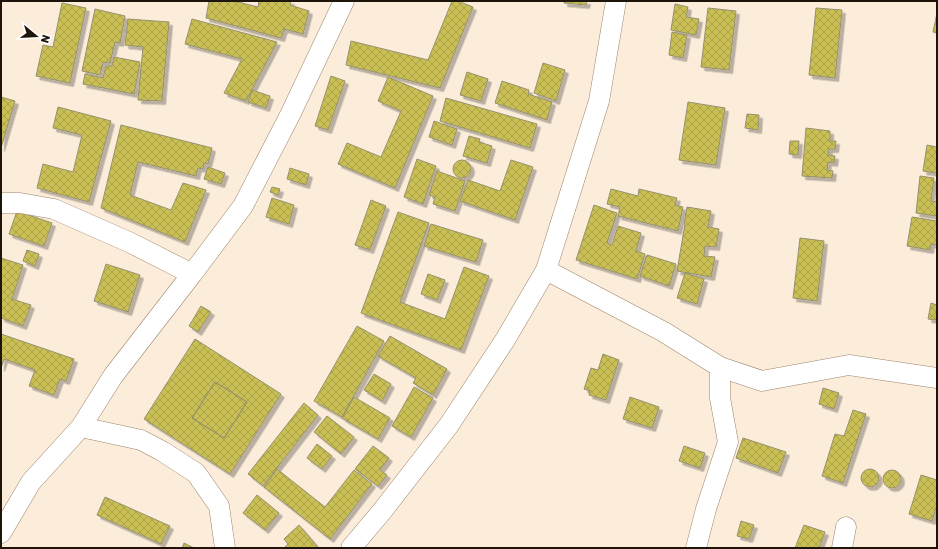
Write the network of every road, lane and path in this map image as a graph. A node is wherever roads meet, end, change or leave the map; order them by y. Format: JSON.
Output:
{"nodes":[{"id":1,"x":344,"y":1,"type":"edge"},
{"id":2,"x":616,"y":1,"type":"edge"},
{"id":3,"x":1,"y":203,"type":"edge"},
{"id":4,"x":546,"y":270,"type":"junction"},
{"id":5,"x":192,"y":274,"type":"junction"},
{"id":6,"x":720,"y":367,"type":"junction"},
{"id":7,"x":937,"y":378,"type":"edge"},
{"id":8,"x":81,"y":427,"type":"junction"},
{"id":9,"x":846,"y":527,"type":"dead end"},
{"id":10,"x":1,"y":533,"type":"edge"},
{"id":11,"x":225,"y":548,"type":"edge"},
{"id":12,"x":351,"y":548,"type":"edge"},
{"id":13,"x":696,"y":548,"type":"edge"},
{"id":14,"x":842,"y":548,"type":"edge"}],
"edges":[{"from":1,"to":5,"type":"street"},
{"from":2,"to":4,"type":"street"},
{"from":3,"to":5,"type":"street"},
{"from":4,"to":6,"type":"street"},
{"from":4,"to":12,"type":"street"},
{"from":5,"to":8,"type":"street"},
{"from":6,"to":7,"type":"street"},
{"from":6,"to":13,"type":"street"},
{"from":8,"to":10,"type":"street"},
{"from":8,"to":11,"type":"street"},
{"from":9,"to":14,"type":"street"}]}
